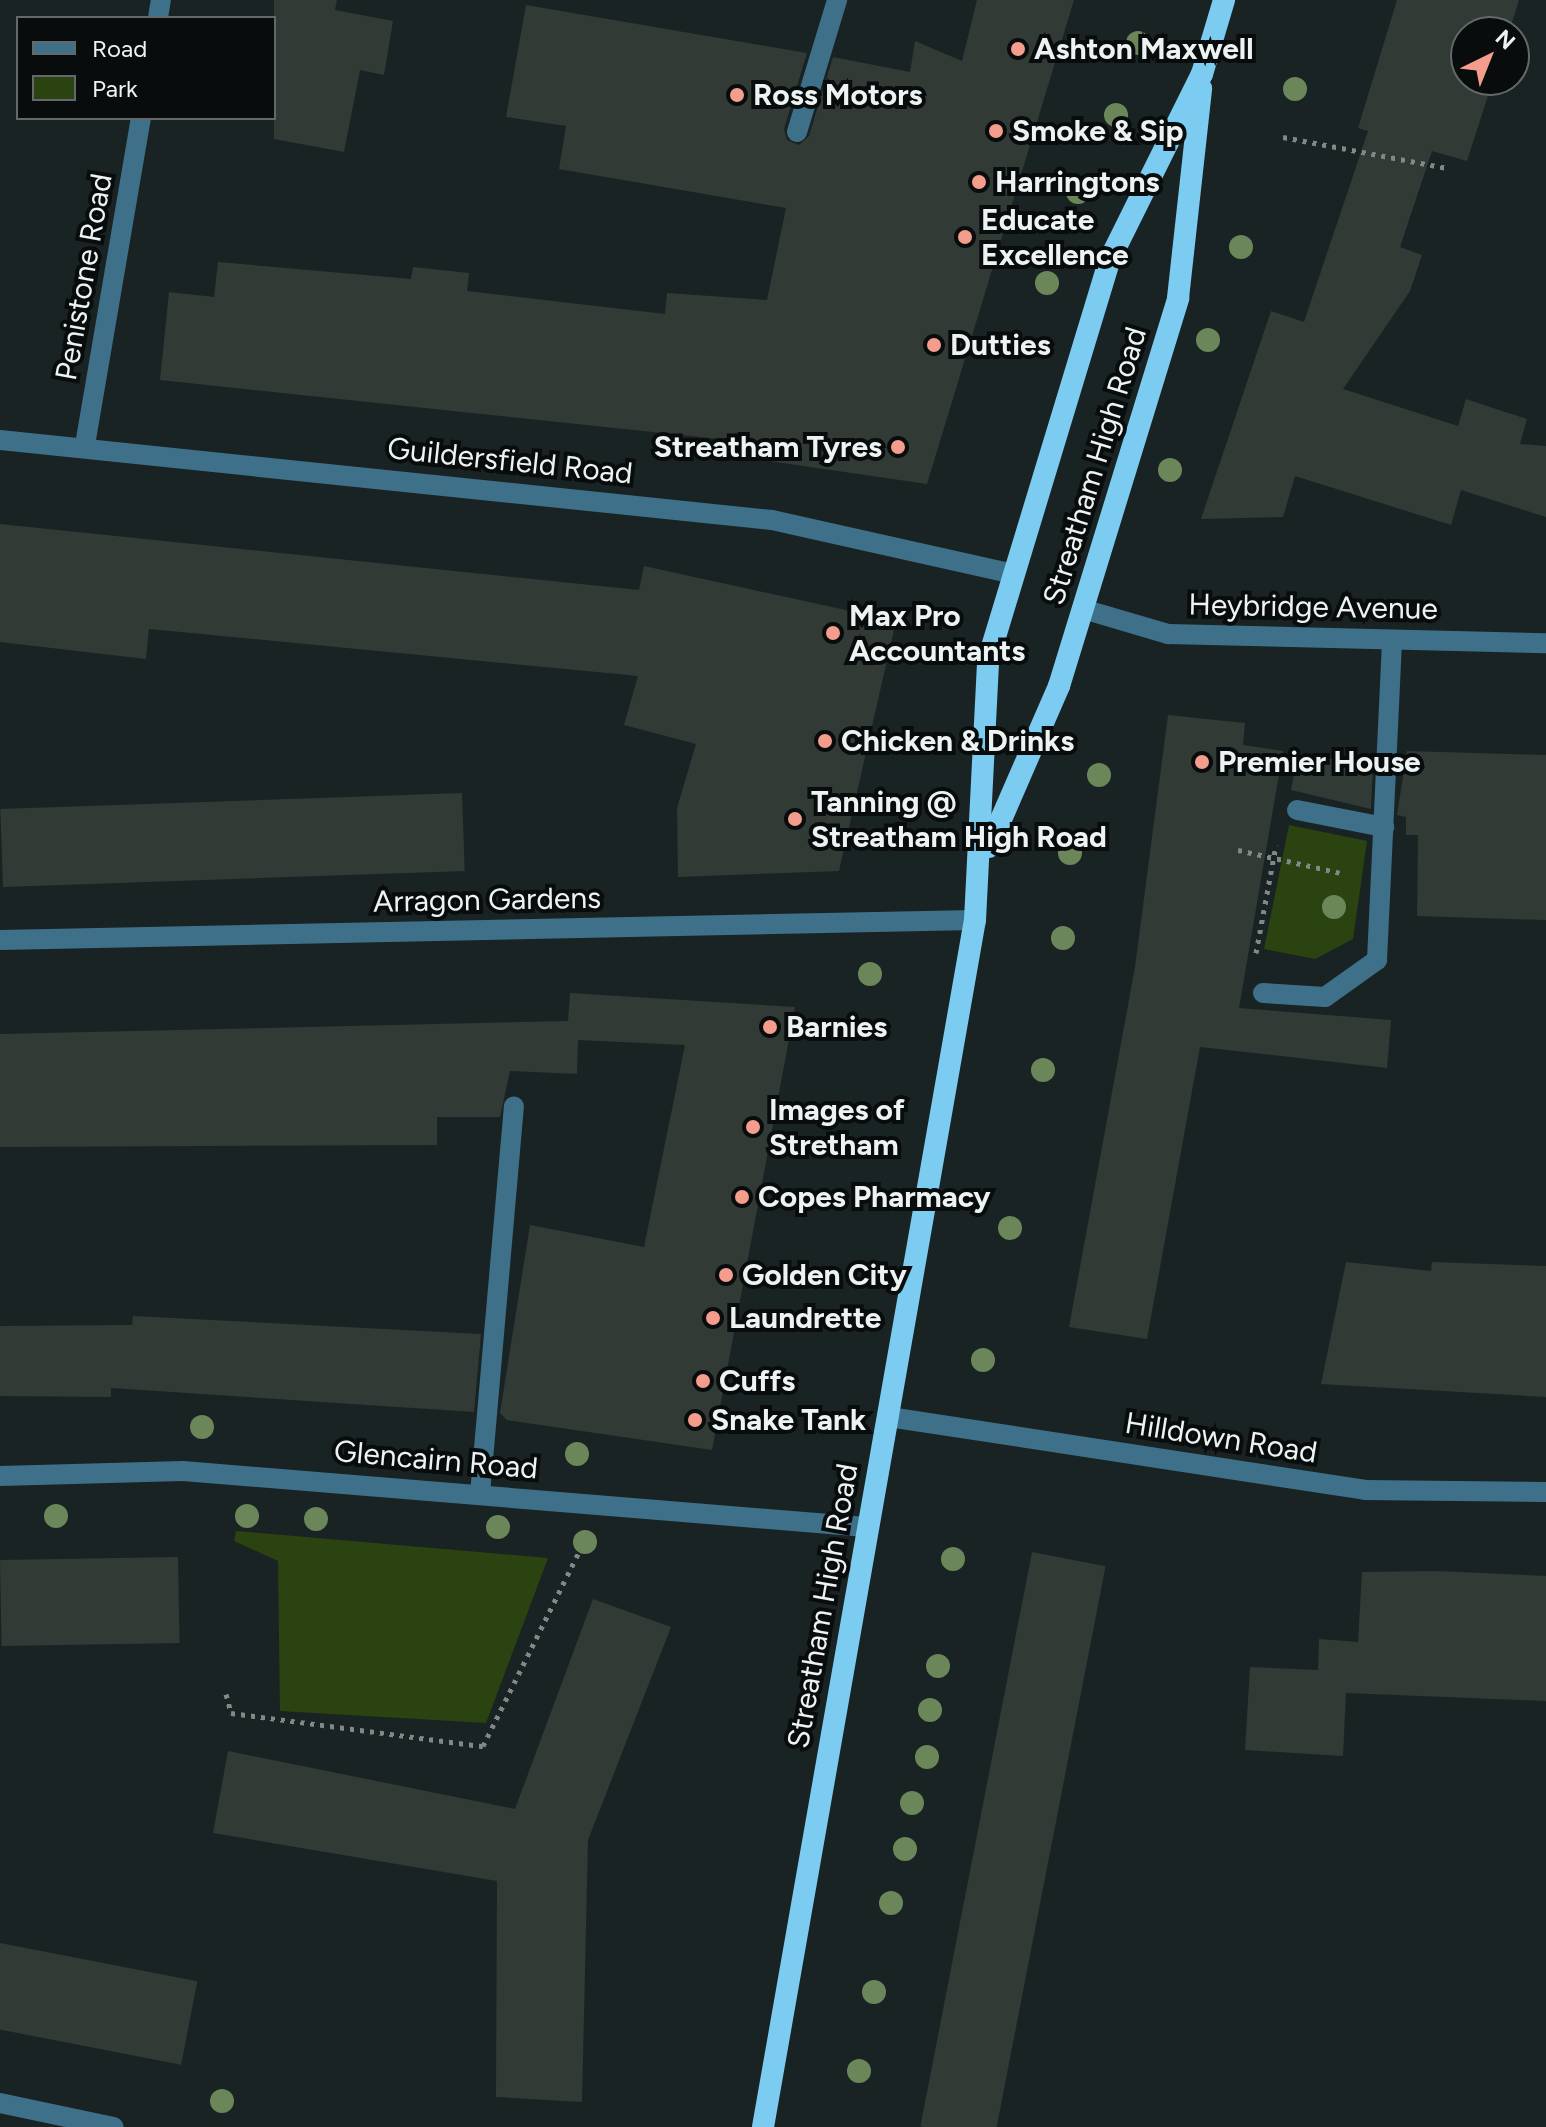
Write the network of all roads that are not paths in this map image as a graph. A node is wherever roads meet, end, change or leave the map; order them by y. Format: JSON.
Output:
{"nodes":[{"id":1,"x":837,"y":0,"type":"edge"},
{"id":2,"x":1224,"y":0,"type":"edge"},
{"id":3,"x":1202,"y":74,"type":"junction"},
{"id":4,"x":141,"y":120,"type":"edge"},
{"id":5,"x":797,"y":132,"type":"dead end"},
{"id":6,"x":0,"y":440,"type":"edge"},
{"id":7,"x":85,"y":445,"type":"junction"},
{"id":8,"x":1009,"y":573,"type":"junction"},
{"id":9,"x":1083,"y":609,"type":"junction"},
{"id":10,"x":1392,"y":640,"type":"junction"},
{"id":11,"x":1546,"y":643,"type":"edge"},
{"id":12,"x":1297,"y":810,"type":"dead end"},
{"id":13,"x":1384,"y":827,"type":"junction"},
{"id":14,"x":983,"y":859,"type":"junction"},
{"id":15,"x":975,"y":920,"type":"junction"},
{"id":16,"x":0,"y":940,"type":"edge"},
{"id":17,"x":1263,"y":993,"type":"dead end"},
{"id":18,"x":514,"y":1106,"type":"dead end"},
{"id":19,"x":889,"y":1417,"type":"junction"},
{"id":20,"x":0,"y":1476,"type":"edge"},
{"id":21,"x":1546,"y":1492,"type":"edge"},
{"id":22,"x":480,"y":1494,"type":"junction"},
{"id":23,"x":866,"y":1527,"type":"junction"},
{"id":24,"x":0,"y":2103,"type":"edge"},
{"id":25,"x":114,"y":2127,"type":"edge"},
{"id":26,"x":763,"y":2127,"type":"edge"}],
"edges":[{"from":1,"to":5,"type":"street"},
{"from":2,"to":3,"type":"highway","name":"Streatham High Road"},
{"from":3,"to":8,"type":"highway","name":"Streatham High Road"},
{"from":3,"to":9,"type":"highway","name":"Streatham High Road"},
{"from":4,"to":7,"type":"street","name":"Penistone Road"},
{"from":6,"to":7,"type":"street","name":"Guildersfield Road"},
{"from":7,"to":8,"type":"street","name":"Guildersfield Road"},
{"from":8,"to":14,"type":"highway","name":"Streatham High Road"},
{"from":9,"to":10,"type":"street","name":"Heybridge Avenue"},
{"from":9,"to":14,"type":"highway","name":"Streatham High Road"},
{"from":10,"to":11,"type":"street","name":"Heybridge Avenue"},
{"from":10,"to":13,"type":"street"},
{"from":12,"to":13,"type":"street"},
{"from":13,"to":17,"type":"street"},
{"from":14,"to":15,"type":"highway","name":"Streatham High Road"},
{"from":15,"to":16,"type":"street","name":"Arragon Gardens"},
{"from":15,"to":19,"type":"highway","name":"Streatham High Road"},
{"from":18,"to":22,"type":"street"},
{"from":19,"to":21,"type":"street","name":"Hilldown Road"},
{"from":19,"to":23,"type":"highway","name":"Streatham High Road"},
{"from":20,"to":22,"type":"street","name":"Glencairn Road"},
{"from":22,"to":23,"type":"street","name":"Glencairn Road"},
{"from":23,"to":26,"type":"highway","name":"Streatham High Road"},
{"from":24,"to":25,"type":"street"}]}
